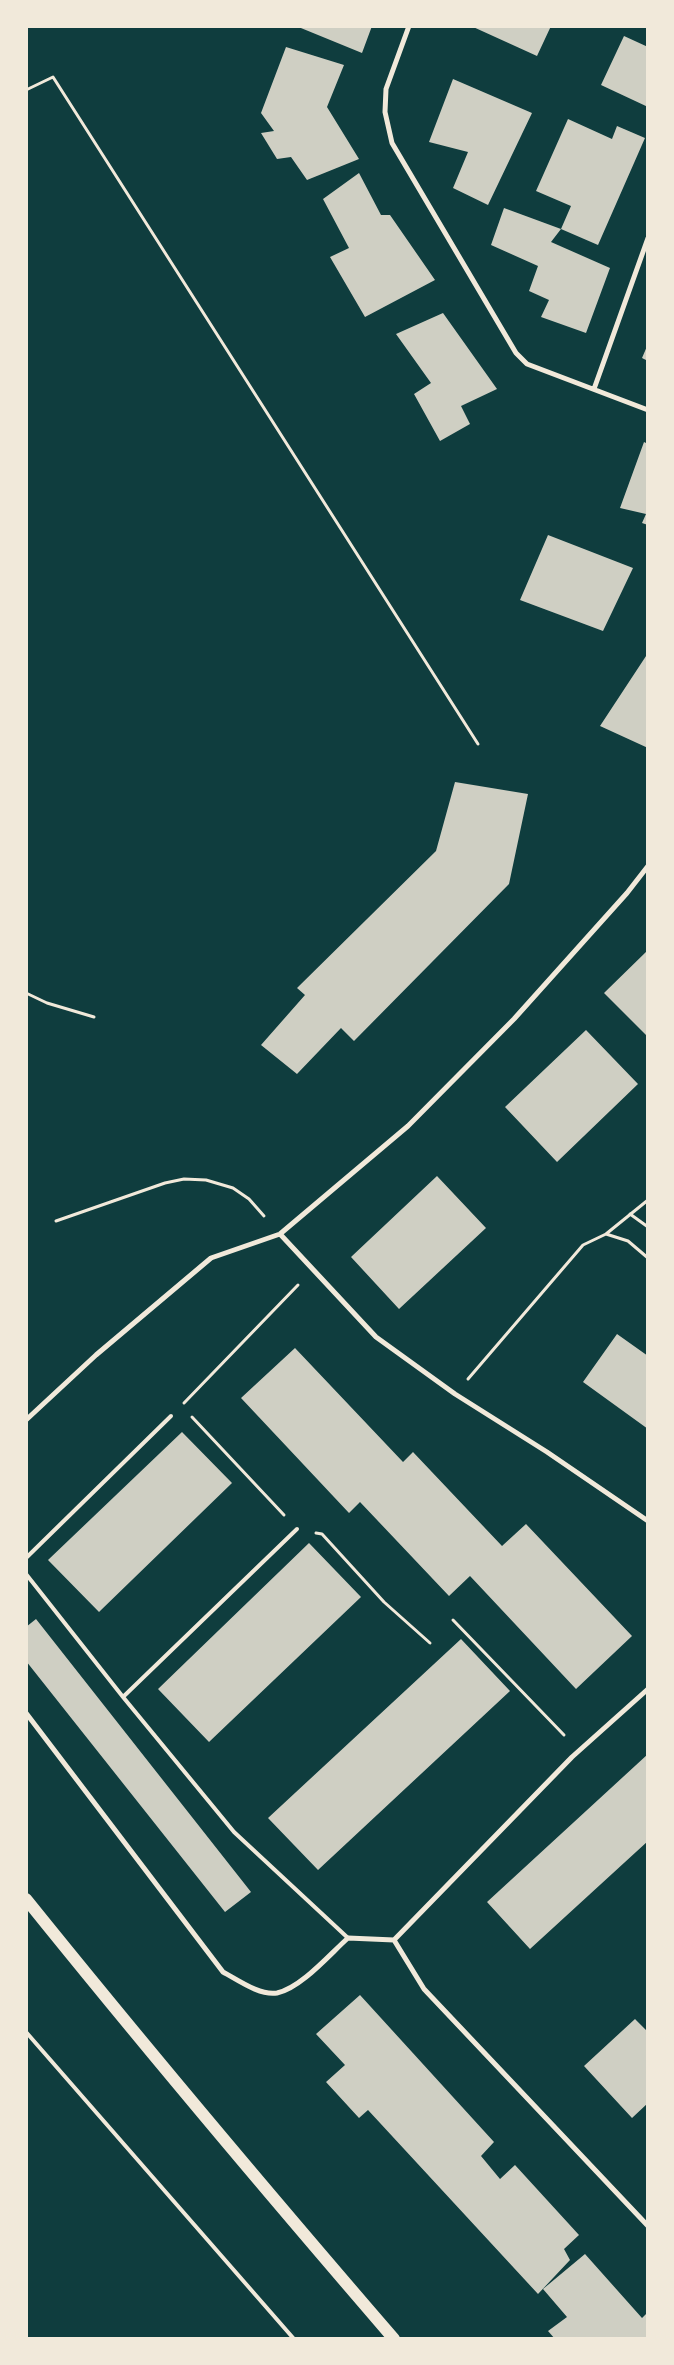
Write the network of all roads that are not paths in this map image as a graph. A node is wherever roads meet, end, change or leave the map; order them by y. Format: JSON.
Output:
{"nodes":[{"id":1,"x":409,"y":26,"type":"edge"},
{"id":2,"x":648,"y":238,"type":"edge"},
{"id":3,"x":594,"y":390,"type":"junction"},
{"id":4,"x":648,"y":410,"type":"edge"},
{"id":5,"x":648,"y":866,"type":"edge"},
{"id":6,"x":280,"y":1234,"type":"junction"},
{"id":7,"x":172,"y":1416,"type":"road end"},
{"id":8,"x":26,"y":1420,"type":"edge"},
{"id":9,"x":648,"y":1521,"type":"edge"},
{"id":10,"x":297,"y":1529,"type":"dead end"},
{"id":11,"x":26,"y":1558,"type":"edge"},
{"id":12,"x":26,"y":1574,"type":"edge"},
{"id":13,"x":648,"y":1689,"type":"edge"},
{"id":14,"x":123,"y":1697,"type":"junction"},
{"id":15,"x":26,"y":1713,"type":"edge"},
{"id":16,"x":26,"y":1899,"type":"edge"},
{"id":17,"x":348,"y":1938,"type":"junction"},
{"id":18,"x":394,"y":1940,"type":"junction"},
{"id":19,"x":26,"y":2032,"type":"edge"},
{"id":20,"x":648,"y":2226,"type":"edge"},
{"id":21,"x":294,"y":2339,"type":"edge"},
{"id":22,"x":394,"y":2339,"type":"edge"}],
"edges":[{"from":1,"to":3,"type":"street"},
{"from":2,"to":3,"type":"street"},
{"from":3,"to":4,"type":"street"},
{"from":5,"to":6,"type":"street"},
{"from":6,"to":8,"type":"street"},
{"from":6,"to":9,"type":"street"},
{"from":7,"to":11,"type":"lane"},
{"from":10,"to":14,"type":"lane"},
{"from":12,"to":14,"type":"lane"},
{"from":13,"to":18,"type":"street"},
{"from":14,"to":17,"type":"lane"},
{"from":15,"to":17,"type":"street"},
{"from":16,"to":22,"type":"main road"},
{"from":17,"to":18,"type":"street"},
{"from":18,"to":20,"type":"street"},
{"from":19,"to":21,"type":"lane"}]}
